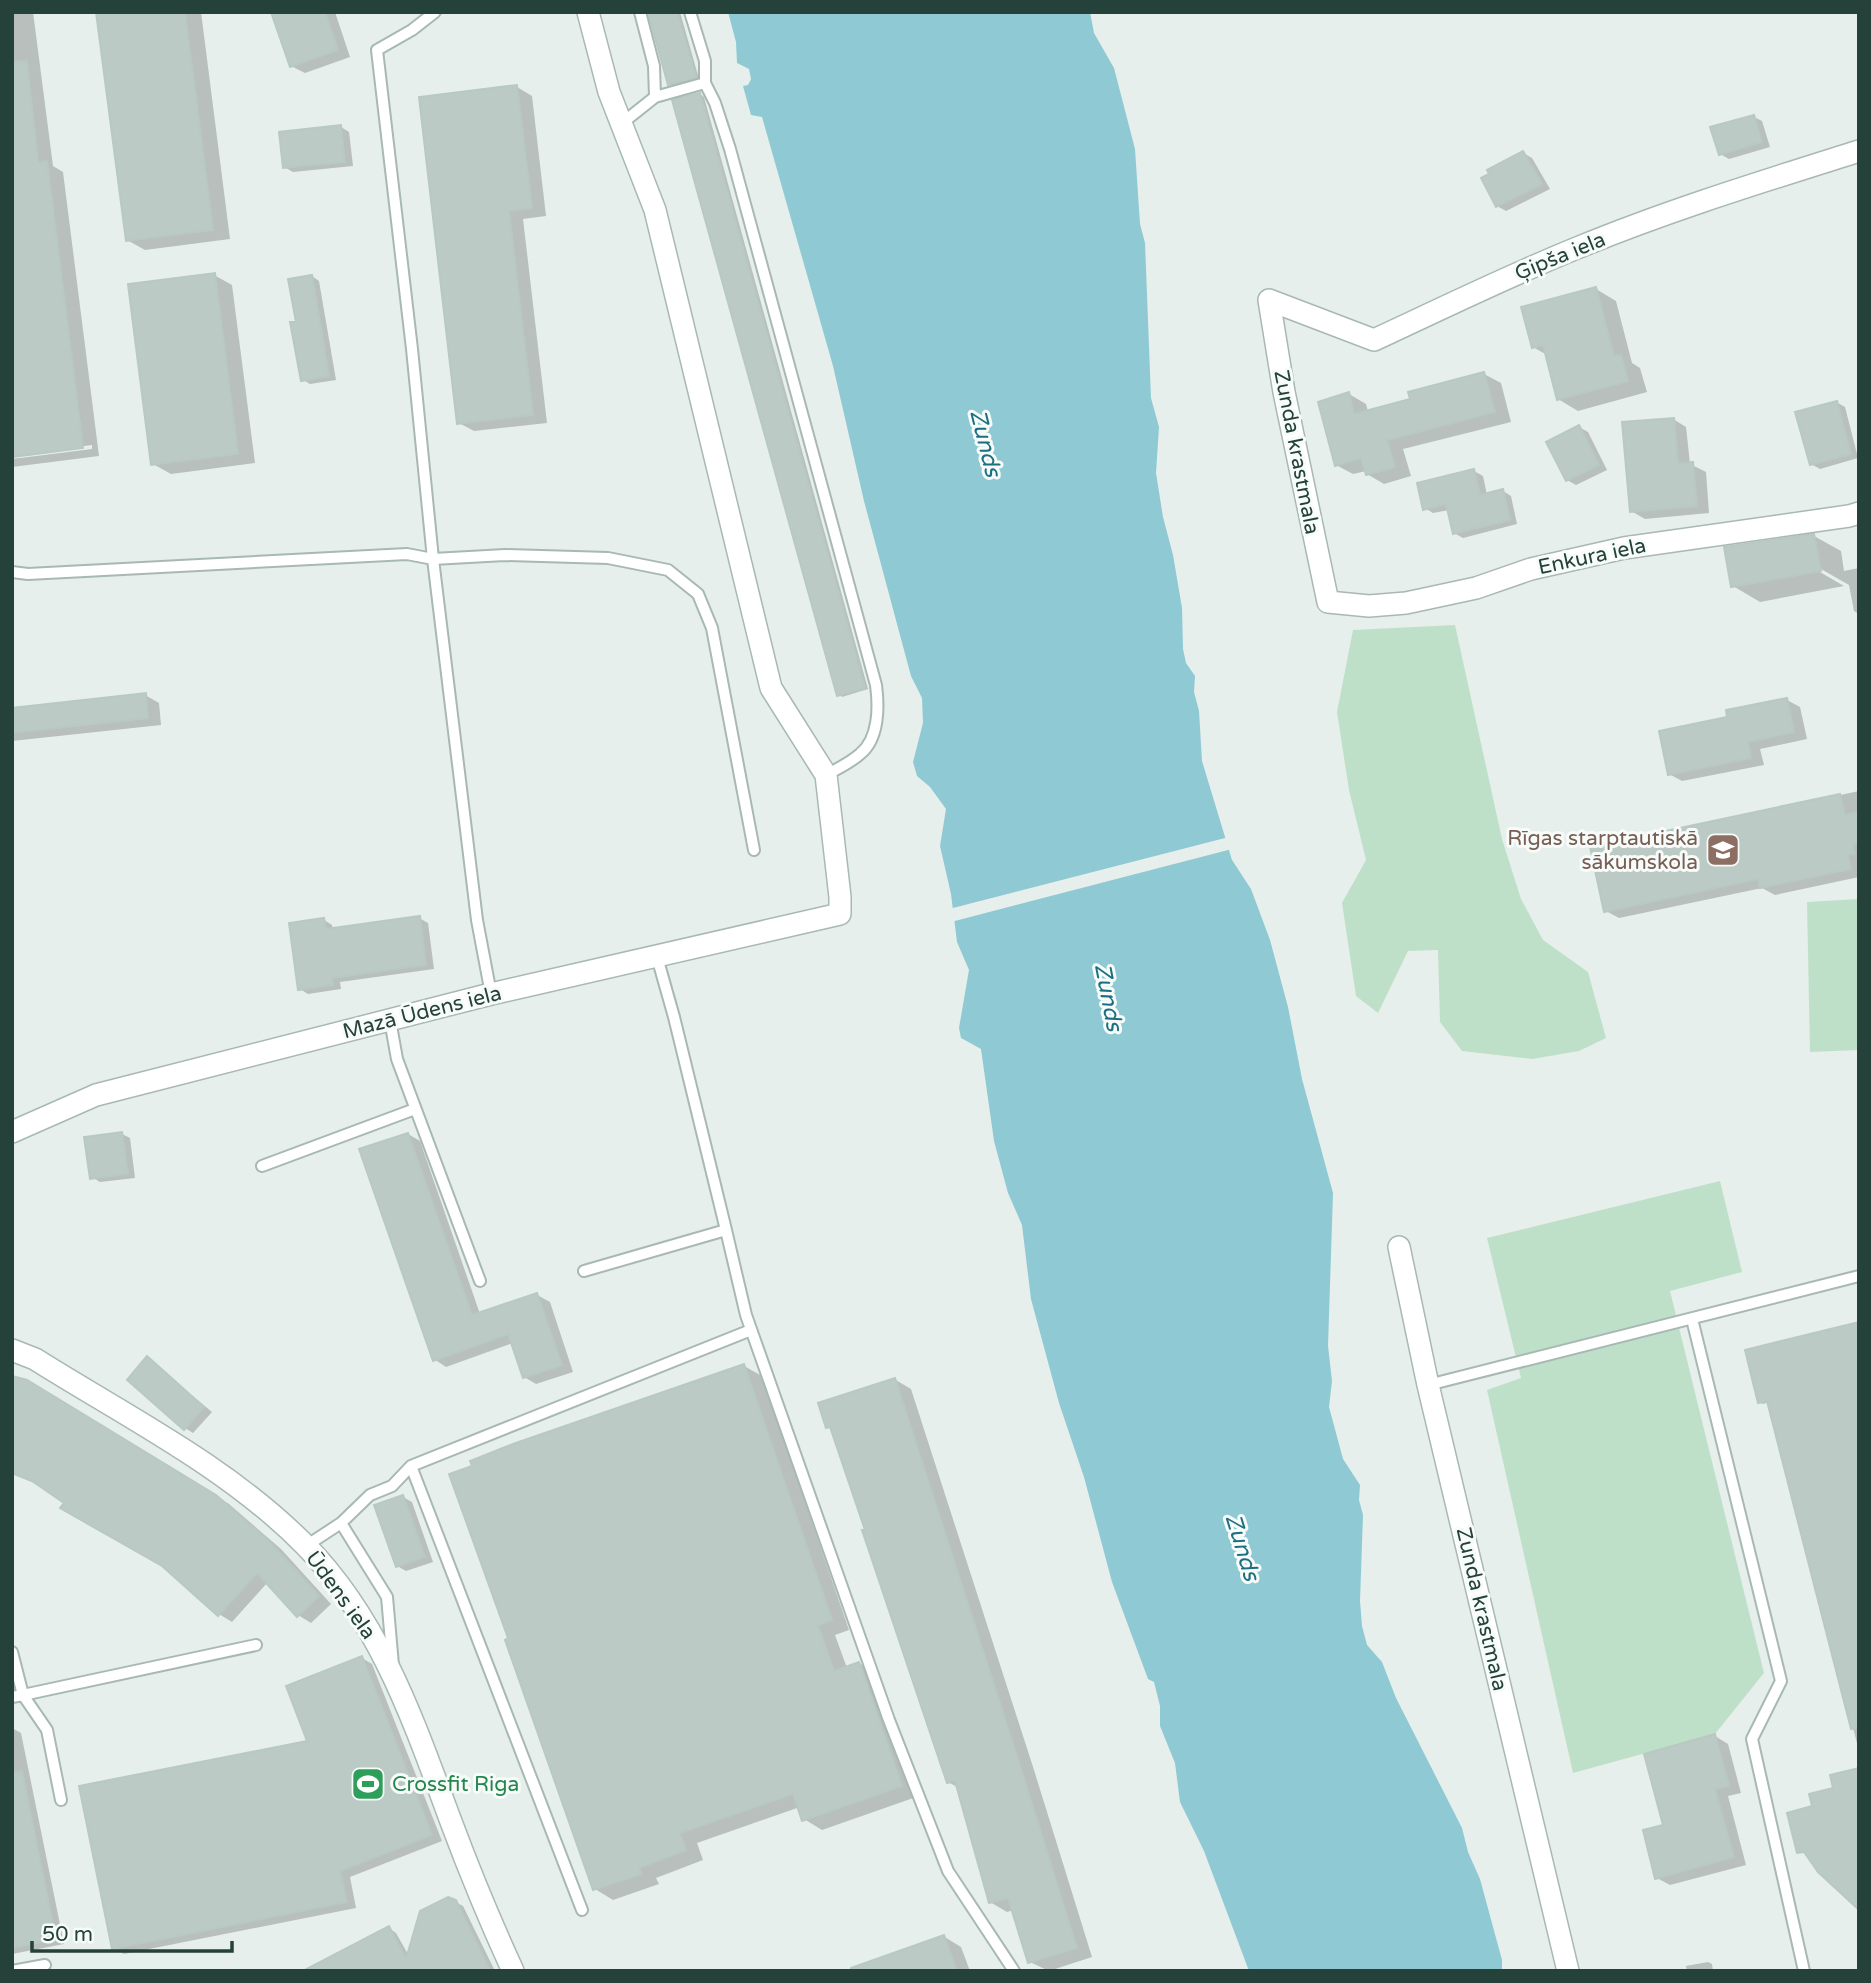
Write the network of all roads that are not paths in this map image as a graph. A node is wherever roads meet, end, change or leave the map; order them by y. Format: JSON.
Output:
{"nodes":[{"id":1,"x":435,"y":12,"type":"edge"},
{"id":2,"x":588,"y":12,"type":"edge"},
{"id":3,"x":640,"y":12,"type":"edge"},
{"id":4,"x":690,"y":12,"type":"edge"},
{"id":5,"x":705,"y":83,"type":"junction"},
{"id":6,"x":655,"y":97,"type":"junction"},
{"id":7,"x":621,"y":124,"type":"junction"},
{"id":8,"x":1859,"y":151,"type":"edge"},
{"id":9,"x":1269,"y":300,"type":"joint"},
{"id":10,"x":1859,"y":513,"type":"edge"},
{"id":11,"x":433,"y":559,"type":"junction"},
{"id":12,"x":12,"y":572,"type":"edge"},
{"id":13,"x":1328,"y":602,"type":"joint"},
{"id":14,"x":826,"y":775,"type":"junction"},
{"id":15,"x":754,"y":850,"type":"dead end"},
{"id":16,"x":657,"y":957,"type":"junction"},
{"id":17,"x":491,"y":993,"type":"junction"},
{"id":18,"x":390,"y":1020,"type":"junction"},
{"id":19,"x":415,"y":1109,"type":"junction"},
{"id":20,"x":12,"y":1132,"type":"edge"},
{"id":21,"x":262,"y":1166,"type":"dead end"},
{"id":22,"x":726,"y":1230,"type":"junction"},
{"id":23,"x":1399,"y":1247,"type":"dead end"},
{"id":24,"x":584,"y":1271,"type":"dead end"},
{"id":25,"x":1859,"y":1276,"type":"edge"},
{"id":26,"x":480,"y":1281,"type":"dead end"},
{"id":27,"x":1692,"y":1319,"type":"junction"},
{"id":28,"x":751,"y":1330,"type":"junction"},
{"id":29,"x":12,"y":1350,"type":"edge"},
{"id":30,"x":1428,"y":1385,"type":"junction"},
{"id":31,"x":411,"y":1466,"type":"junction"},
{"id":32,"x":341,"y":1523,"type":"junction"},
{"id":33,"x":306,"y":1546,"type":"junction"},
{"id":34,"x":256,"y":1646,"type":"dead end"},
{"id":35,"x":12,"y":1652,"type":"edge"},
{"id":36,"x":394,"y":1675,"type":"junction"},
{"id":37,"x":18,"y":1696,"type":"edge"},
{"id":38,"x":61,"y":1800,"type":"dead end"},
{"id":39,"x":582,"y":1910,"type":"dead end"},
{"id":40,"x":45,"y":1965,"type":"dead end"},
{"id":41,"x":12,"y":1970,"type":"edge"},
{"id":42,"x":513,"y":1971,"type":"edge"},
{"id":43,"x":1014,"y":1971,"type":"edge"},
{"id":44,"x":1568,"y":1971,"type":"edge"},
{"id":45,"x":1804,"y":1971,"type":"edge"}],
"edges":[{"from":1,"to":11,"type":"lane"},
{"from":2,"to":7,"type":"street"},
{"from":3,"to":6,"type":"lane"},
{"from":4,"to":5,"type":"lane"},
{"from":5,"to":6,"type":"lane"},
{"from":5,"to":14,"type":"lane"},
{"from":6,"to":7,"type":"lane"},
{"from":7,"to":14,"type":"street"},
{"from":8,"to":9,"type":"street","name":"Ģipša iela"},
{"from":9,"to":13,"type":"street","name":"Zunda krastmala"},
{"from":10,"to":13,"type":"street","name":"Enkura iela"},
{"from":11,"to":12,"type":"lane"},
{"from":11,"to":15,"type":"lane"},
{"from":11,"to":17,"type":"lane"},
{"from":14,"to":16,"type":"street","name":"Mazā Ūdens iela"},
{"from":16,"to":17,"type":"street","name":"Mazā Ūdens iela"},
{"from":16,"to":22,"type":"lane"},
{"from":17,"to":18,"type":"street","name":"Mazā Ūdens iela"},
{"from":18,"to":19,"type":"lane"},
{"from":18,"to":20,"type":"street","name":"Mazā Ūdens iela"},
{"from":19,"to":21,"type":"lane"},
{"from":19,"to":26,"type":"lane"},
{"from":22,"to":24,"type":"lane"},
{"from":22,"to":28,"type":"lane"},
{"from":23,"to":30,"type":"street","name":"Zunda krastmala"},
{"from":25,"to":27,"type":"lane"},
{"from":27,"to":30,"type":"lane"},
{"from":27,"to":45,"type":"lane"},
{"from":28,"to":31,"type":"lane"},
{"from":28,"to":43,"type":"lane"},
{"from":29,"to":33,"type":"street","name":"Ūdens iela"},
{"from":30,"to":44,"type":"street","name":"Zunda krastmala"},
{"from":31,"to":32,"type":"lane"},
{"from":31,"to":39,"type":"lane"},
{"from":32,"to":33,"type":"lane"},
{"from":32,"to":36,"type":"lane"},
{"from":33,"to":36,"type":"street","name":"Ūdens iela"},
{"from":34,"to":37,"type":"lane"},
{"from":35,"to":37,"type":"lane"},
{"from":36,"to":42,"type":"street","name":"Ūdens iela"},
{"from":37,"to":38,"type":"lane"},
{"from":40,"to":41,"type":"lane"}]}
